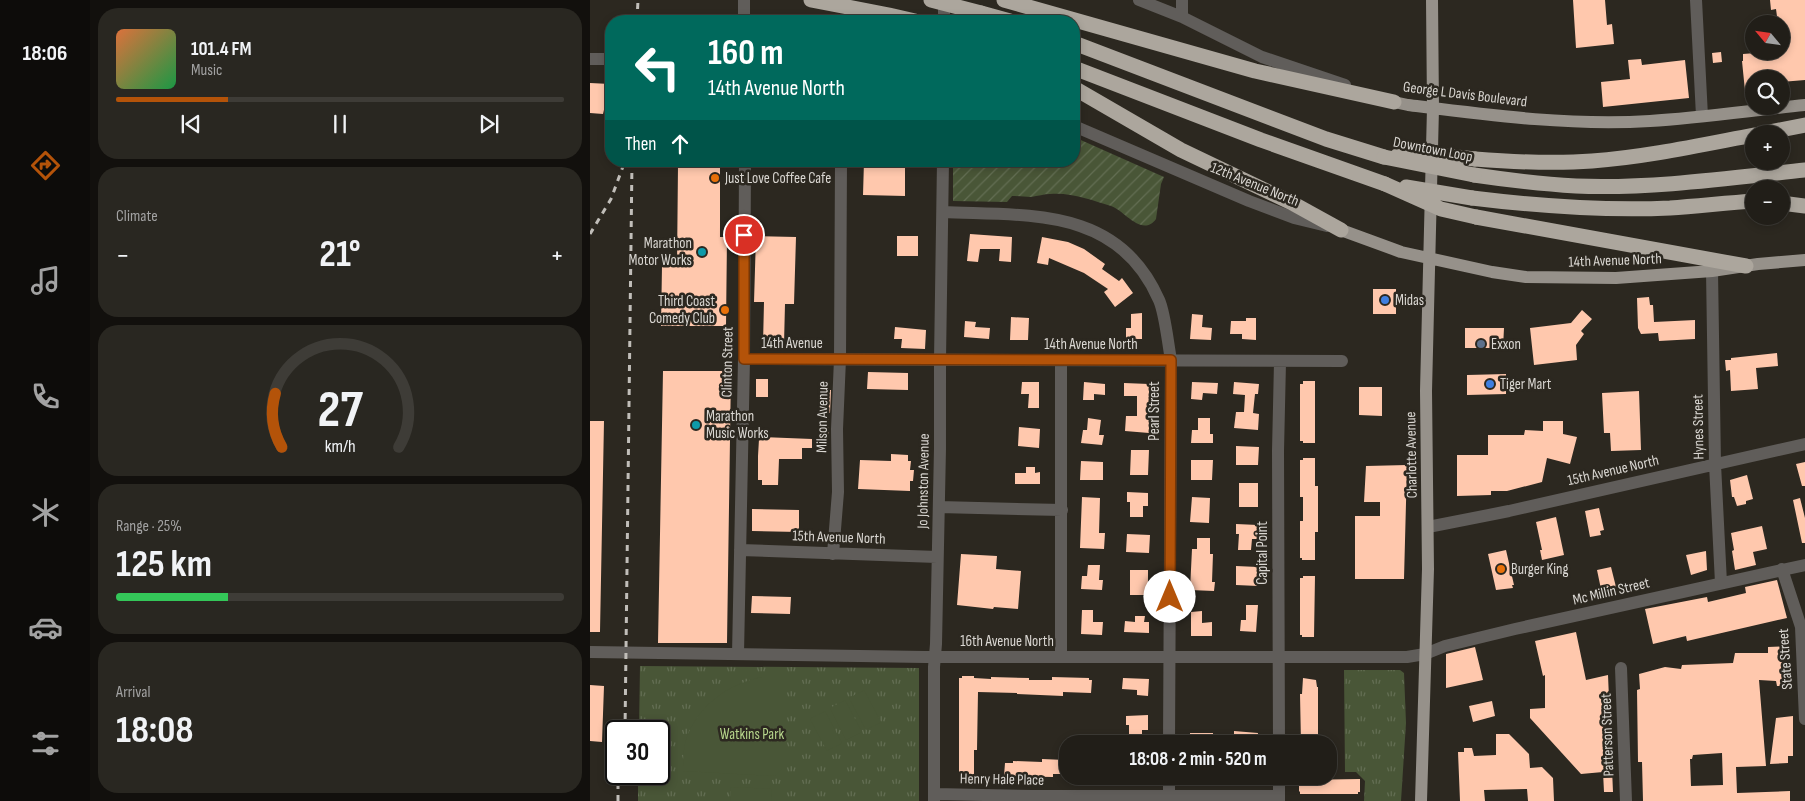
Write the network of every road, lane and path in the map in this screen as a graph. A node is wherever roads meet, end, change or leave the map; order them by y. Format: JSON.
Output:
{"nodes":[{"id":1,"x":744,"y":0,"type":"edge"},
{"id":2,"x":811,"y":0,"type":"edge"},
{"id":3,"x":931,"y":0,"type":"edge"},
{"id":4,"x":944,"y":0,"type":"edge"},
{"id":5,"x":1004,"y":0,"type":"edge"},
{"id":6,"x":1139,"y":0,"type":"edge"},
{"id":7,"x":1182,"y":0,"type":"edge"},
{"id":8,"x":1432,"y":0,"type":"edge"},
{"id":9,"x":1696,"y":0,"type":"edge"},
{"id":10,"x":744,"y":15,"type":"edge"},
{"id":11,"x":889,"y":15,"type":"edge"},
{"id":12,"x":944,"y":15,"type":"edge"},
{"id":13,"x":988,"y":15,"type":"edge"},
{"id":14,"x":1057,"y":15,"type":"edge"},
{"id":15,"x":1182,"y":17,"type":"junction"},
{"id":16,"x":1080,"y":21,"type":"edge"},
{"id":17,"x":1080,"y":46,"type":"edge"},
{"id":18,"x":590,"y":59,"type":"edge"},
{"id":19,"x":605,"y":59,"type":"edge"},
{"id":20,"x":1080,"y":70,"type":"edge"},
{"id":21,"x":1080,"y":91,"type":"edge"},
{"id":22,"x":1394,"y":102,"type":"junction"},
{"id":23,"x":1805,"y":105,"type":"edge"},
{"id":24,"x":1433,"y":108,"type":"junction"},
{"id":25,"x":1702,"y":116,"type":"junction"},
{"id":26,"x":1805,"y":125,"type":"edge"},
{"id":27,"x":1790,"y":128,"type":"edge"},
{"id":28,"x":1080,"y":129,"type":"edge"},
{"id":29,"x":1745,"y":137,"type":"edge"},
{"id":30,"x":1384,"y":157,"type":"junction"},
{"id":31,"x":1805,"y":166,"type":"edge"},
{"id":32,"x":745,"y":167,"type":"edge"},
{"id":33,"x":840,"y":167,"type":"edge"},
{"id":34,"x":944,"y":167,"type":"edge"},
{"id":35,"x":1805,"y":170,"type":"edge"},
{"id":36,"x":1775,"y":173,"type":"junction"},
{"id":37,"x":1385,"y":184,"type":"junction"},
{"id":38,"x":1805,"y":196,"type":"edge"},
{"id":39,"x":1790,"y":197,"type":"edge"},
{"id":40,"x":1745,"y":202,"type":"edge"},
{"id":41,"x":1790,"y":204,"type":"edge"},
{"id":42,"x":1805,"y":206,"type":"edge"},
{"id":43,"x":943,"y":212,"type":"junction"},
{"id":44,"x":1341,"y":230,"type":"junction"},
{"id":45,"x":1428,"y":258,"type":"junction"},
{"id":46,"x":1805,"y":260,"type":"edge"},
{"id":47,"x":1746,"y":266,"type":"junction"},
{"id":48,"x":1712,"y":271,"type":"junction"},
{"id":49,"x":744,"y":359,"type":"junction"},
{"id":50,"x":840,"y":360,"type":"junction"},
{"id":51,"x":940,"y":360,"type":"junction"},
{"id":52,"x":1061,"y":360,"type":"junction"},
{"id":53,"x":1171,"y":360,"type":"junction"},
{"id":54,"x":1342,"y":361,"type":"dead end"},
{"id":55,"x":1280,"y":362,"type":"junction"},
{"id":56,"x":1805,"y":444,"type":"edge"},
{"id":57,"x":1715,"y":464,"type":"junction"},
{"id":58,"x":939,"y":507,"type":"junction"},
{"id":59,"x":1062,"y":510,"type":"junction"},
{"id":60,"x":1428,"y":527,"type":"junction"},
{"id":61,"x":740,"y":550,"type":"junction"},
{"id":62,"x":833,"y":554,"type":"junction"},
{"id":63,"x":937,"y":556,"type":"junction"},
{"id":64,"x":1805,"y":565,"type":"edge"},
{"id":65,"x":1782,"y":570,"type":"junction"},
{"id":66,"x":1721,"y":582,"type":"junction"},
{"id":67,"x":590,"y":652,"type":"edge"},
{"id":68,"x":738,"y":654,"type":"junction"},
{"id":69,"x":1425,"y":654,"type":"junction"},
{"id":70,"x":935,"y":656,"type":"junction"},
{"id":71,"x":1060,"y":657,"type":"junction"},
{"id":72,"x":1170,"y":657,"type":"junction"},
{"id":73,"x":1279,"y":658,"type":"junction"},
{"id":74,"x":1621,"y":668,"type":"dead end"},
{"id":75,"x":1805,"y":718,"type":"edge"},
{"id":76,"x":1169,"y":735,"type":"edge"},
{"id":77,"x":1279,"y":735,"type":"edge"},
{"id":78,"x":1169,"y":785,"type":"edge"},
{"id":79,"x":1279,"y":785,"type":"edge"},
{"id":80,"x":934,"y":797,"type":"edge"},
{"id":81,"x":1169,"y":798,"type":"edge"},
{"id":82,"x":1279,"y":799,"type":"edge"},
{"id":83,"x":1421,"y":801,"type":"edge"},
{"id":84,"x":1626,"y":801,"type":"edge"}],
"edges":[{"from":1,"to":10,"type":"street"},
{"from":2,"to":11,"type":"highway"},
{"from":3,"to":13,"type":"highway","bridge":true},
{"from":4,"to":12,"type":"street"},
{"from":5,"to":14,"type":"highway"},
{"from":6,"to":15,"type":"street","name":"George L Davis Boulevard"},
{"from":7,"to":15,"type":"street"},
{"from":8,"to":24,"type":"main road","name":"Charlotte Avenue"},
{"from":9,"to":25,"type":"street"},
{"from":15,"to":22,"type":"street","name":"George L Davis Boulevard"},
{"from":16,"to":22,"type":"highway"},
{"from":17,"to":30,"type":"highway","name":"Downtown Loop"},
{"from":18,"to":19,"type":"street"},
{"from":20,"to":37,"type":"highway"},
{"from":21,"to":44,"type":"highway"},
{"from":22,"to":24,"type":"main road","name":"George L Davis Boulevard"},
{"from":23,"to":25,"type":"main road","name":"George L Davis Boulevard"},
{"from":24,"to":25,"type":"main road","name":"George L Davis Boulevard"},
{"from":24,"to":45,"type":"main road","name":"Charlotte Avenue"},
{"from":26,"to":27,"type":"highway"},
{"from":28,"to":44,"type":"street","name":"12th Avenue North"},
{"from":29,"to":30,"type":"highway","bridge":true},
{"from":30,"to":36,"type":"highway","name":"Downtown Loop","bridge":true},
{"from":31,"to":36,"type":"highway"},
{"from":32,"to":49,"type":"street","name":"Clinton Street"},
{"from":33,"to":50,"type":"street","name":"Milson Avenue"},
{"from":34,"to":43,"type":"street","name":"Jo Johnston Avenue"},
{"from":35,"to":36,"type":"highway","name":"Downtown Loop"},
{"from":37,"to":40,"type":"highway","bridge":true},
{"from":37,"to":47,"type":"highway","bridge":true},
{"from":38,"to":39,"type":"highway"},
{"from":41,"to":42,"type":"highway"},
{"from":43,"to":51,"type":"street","name":"Jo Johnston Avenue"},
{"from":43,"to":53,"type":"street","name":"Pearl Street"},
{"from":44,"to":45,"type":"main road","name":"12th Avenue North"},
{"from":45,"to":48,"type":"main road","name":"14th Avenue North"},
{"from":45,"to":60,"type":"main road","name":"Charlotte Avenue"},
{"from":46,"to":47,"type":"main road","name":"14th Avenue North"},
{"from":47,"to":48,"type":"main road","name":"14th Avenue North"},
{"from":48,"to":57,"type":"street","name":"Hynes Street"},
{"from":49,"to":50,"type":"street","name":"14th Avenue"},
{"from":49,"to":61,"type":"street","name":"Clinton Street"},
{"from":50,"to":51,"type":"street","name":"14th Avenue North"},
{"from":50,"to":62,"type":"street","name":"Milson Avenue"},
{"from":51,"to":52,"type":"street","name":"14th Avenue North"},
{"from":51,"to":58,"type":"street","name":"Jo Johnston Avenue"},
{"from":52,"to":53,"type":"street","name":"14th Avenue North"},
{"from":52,"to":59,"type":"street"},
{"from":53,"to":55,"type":"street","name":"14th Avenue North"},
{"from":53,"to":72,"type":"street","name":"Pearl Street"},
{"from":54,"to":55,"type":"street","name":"14th Avenue North"},
{"from":55,"to":73,"type":"street","name":"Capital Point"},
{"from":56,"to":57,"type":"street","name":"15th Avenue North"},
{"from":57,"to":60,"type":"street","name":"15th Avenue North"},
{"from":57,"to":66,"type":"street","name":"Hynes Street"},
{"from":58,"to":59,"type":"street"},
{"from":58,"to":63,"type":"street","name":"Jo Johnston Avenue"},
{"from":59,"to":71,"type":"street"},
{"from":60,"to":69,"type":"main road","name":"Charlotte Avenue"},
{"from":61,"to":62,"type":"street","name":"15th Avenue North"},
{"from":61,"to":68,"type":"street","name":"Clinton Street"},
{"from":62,"to":63,"type":"street","name":"15th Avenue North"},
{"from":63,"to":70,"type":"street","name":"Jo Johnston Avenue"},
{"from":64,"to":65,"type":"street","name":"Mc Millin Street"},
{"from":65,"to":66,"type":"street","name":"Mc Millin Street"},
{"from":65,"to":75,"type":"street","name":"State Street"},
{"from":66,"to":69,"type":"street","name":"Mc Millin Street"},
{"from":67,"to":68,"type":"street","name":"16th Avenue North"},
{"from":68,"to":70,"type":"street","name":"16th Avenue North"},
{"from":69,"to":73,"type":"street","name":"16th Avenue North"},
{"from":69,"to":83,"type":"main road","name":"Charlotte Avenue"},
{"from":70,"to":71,"type":"street","name":"16th Avenue North"},
{"from":70,"to":80,"type":"street","name":"Jo Johnston Avenue"},
{"from":71,"to":72,"type":"street","name":"16th Avenue North"},
{"from":72,"to":73,"type":"street","name":"16th Avenue North"},
{"from":72,"to":76,"type":"street","name":"Pearl Street"},
{"from":73,"to":77,"type":"street","name":"Capital Point"},
{"from":74,"to":84,"type":"street","name":"Patterson Street"},
{"from":78,"to":81,"type":"street"},
{"from":79,"to":82,"type":"street"},
{"from":80,"to":81,"type":"street","name":"Henry Hale Place"},
{"from":81,"to":82,"type":"street","name":"Henry Hale Place"}]}
